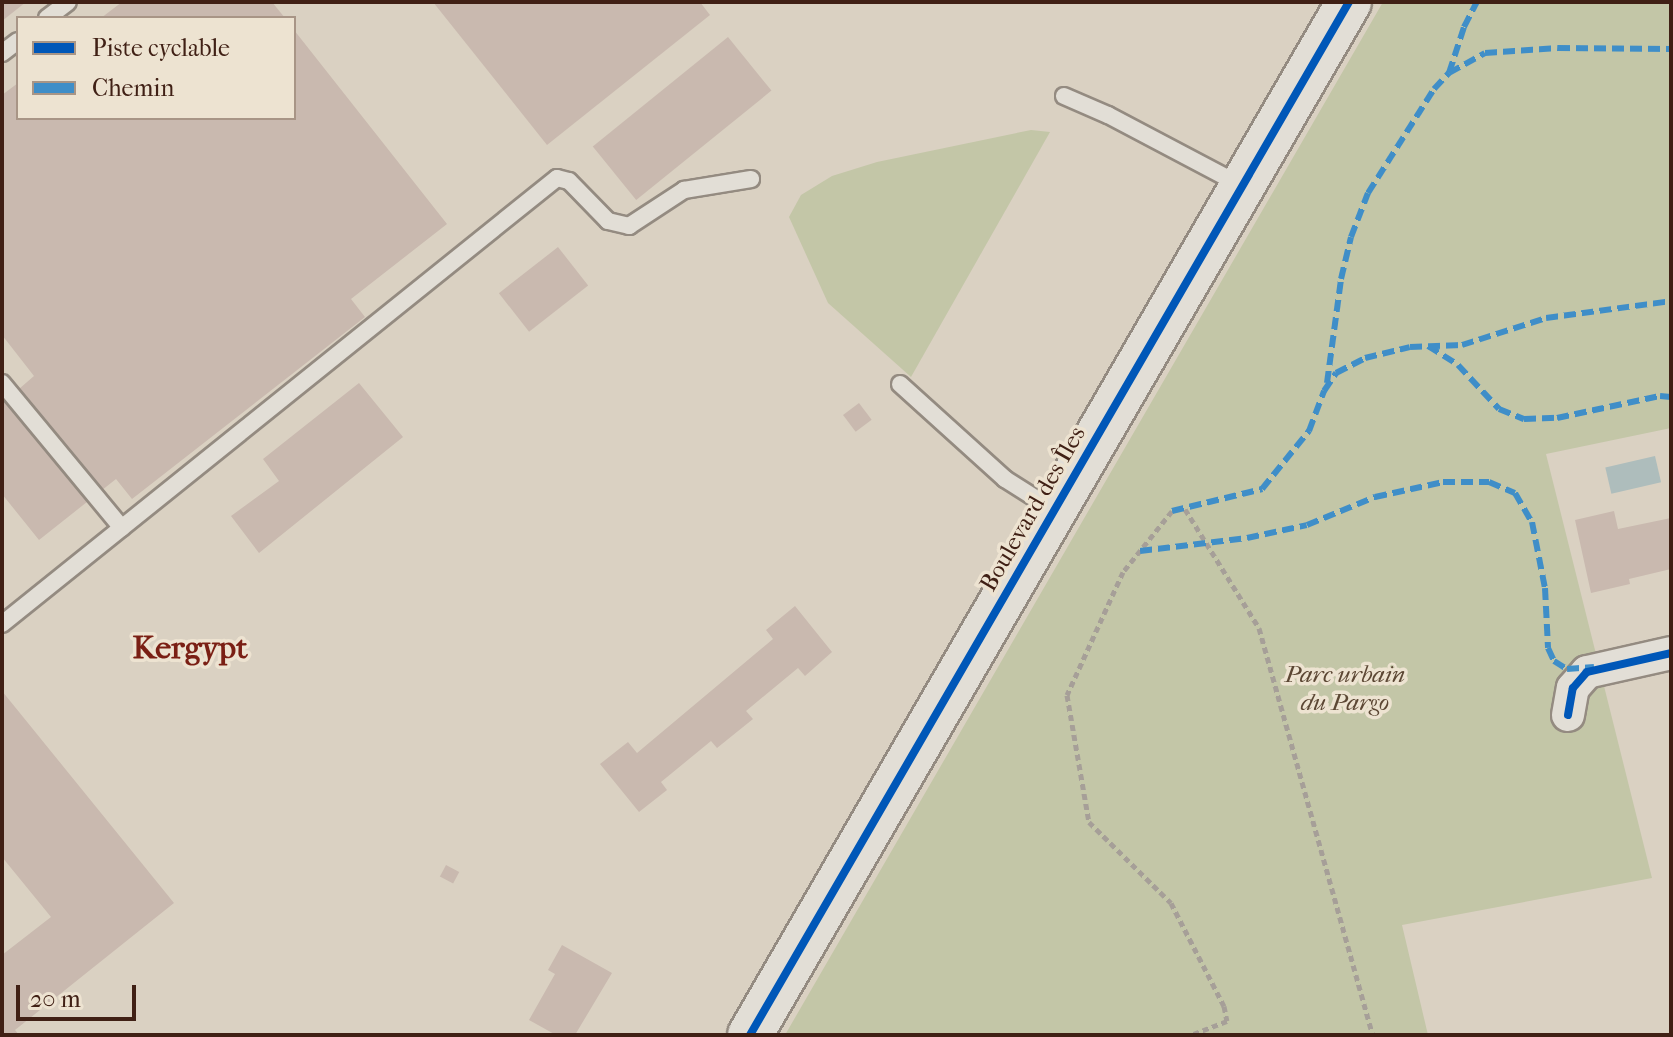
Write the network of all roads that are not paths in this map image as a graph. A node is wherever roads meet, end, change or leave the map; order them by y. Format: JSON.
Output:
{"nodes":[{"id":1,"x":68,"y":2,"type":"edge"},
{"id":2,"x":1349,"y":2,"type":"edge"},
{"id":3,"x":50,"y":16,"type":"edge"},
{"id":4,"x":1064,"y":96,"type":"dead end"},
{"id":5,"x":751,"y":179,"type":"dead end"},
{"id":6,"x":1242,"y":186,"type":"junction"},
{"id":7,"x":2,"y":383,"type":"edge"},
{"id":8,"x":900,"y":384,"type":"dead end"},
{"id":9,"x":1056,"y":511,"type":"junction"},
{"id":10,"x":122,"y":528,"type":"junction"},
{"id":11,"x":2,"y":624,"type":"edge"},
{"id":12,"x":1671,"y":653,"type":"edge"},
{"id":13,"x":1568,"y":715,"type":"dead end"},
{"id":14,"x":750,"y":1035,"type":"edge"}],
"edges":[{"from":1,"to":3,"type":"lane"},
{"from":2,"to":6,"type":"street","name":"Boulevard des Îles"},
{"from":4,"to":6,"type":"lane"},
{"from":5,"to":10,"type":"lane"},
{"from":6,"to":9,"type":"street","name":"Boulevard des Îles"},
{"from":7,"to":10,"type":"lane"},
{"from":8,"to":9,"type":"lane"},
{"from":9,"to":14,"type":"street","name":"Boulevard des Îles"},
{"from":10,"to":11,"type":"lane"},
{"from":12,"to":13,"type":"street"}]}
